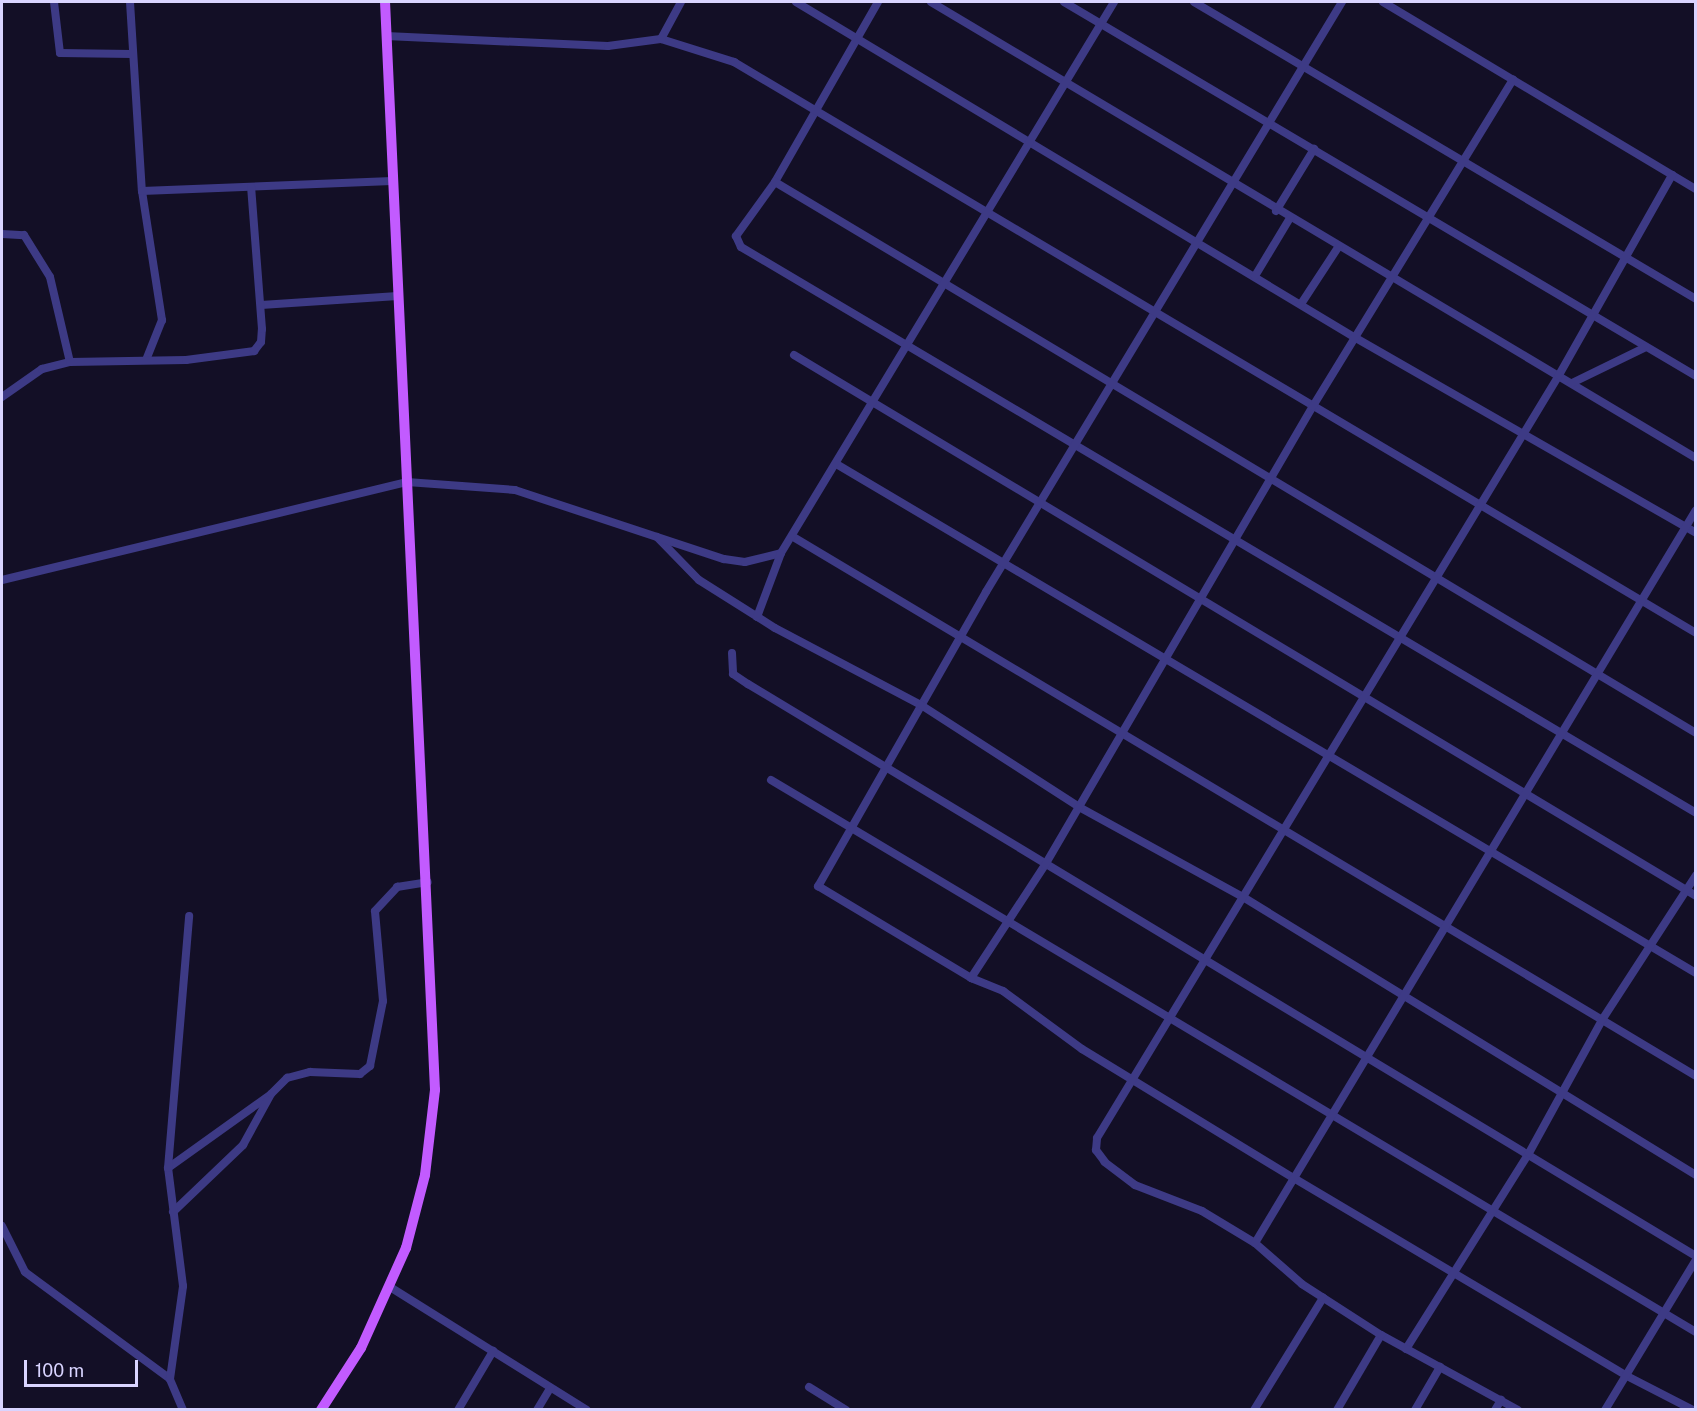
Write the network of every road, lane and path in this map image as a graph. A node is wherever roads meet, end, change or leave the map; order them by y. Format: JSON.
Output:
{"nodes":[{"id":1,"x":54,"y":2,"type":"edge"},
{"id":2,"x":130,"y":2,"type":"edge"},
{"id":3,"x":385,"y":2,"type":"edge"},
{"id":4,"x":681,"y":2,"type":"edge"},
{"id":5,"x":796,"y":2,"type":"edge"},
{"id":6,"x":878,"y":2,"type":"edge"},
{"id":7,"x":931,"y":2,"type":"edge"},
{"id":8,"x":1064,"y":2,"type":"edge"},
{"id":9,"x":1114,"y":2,"type":"edge"},
{"id":10,"x":1194,"y":2,"type":"edge"},
{"id":11,"x":1342,"y":2,"type":"edge"},
{"id":12,"x":1383,"y":2,"type":"edge"},
{"id":13,"x":1101,"y":24,"type":"junction"},
{"id":14,"x":386,"y":36,"type":"junction"},
{"id":15,"x":856,"y":38,"type":"junction"},
{"id":16,"x":661,"y":39,"type":"junction"},
{"id":17,"x":132,"y":54,"type":"junction"},
{"id":18,"x":1304,"y":68,"type":"junction"},
{"id":19,"x":1513,"y":80,"type":"junction"},
{"id":20,"x":1065,"y":84,"type":"junction"},
{"id":21,"x":816,"y":111,"type":"junction"},
{"id":22,"x":1269,"y":123,"type":"junction"},
{"id":23,"x":1030,"y":142,"type":"junction"},
{"id":24,"x":1314,"y":149,"type":"junction"},
{"id":25,"x":1465,"y":160,"type":"junction"},
{"id":26,"x":1672,"y":175,"type":"junction"},
{"id":27,"x":392,"y":180,"type":"junction"},
{"id":28,"x":775,"y":182,"type":"junction"},
{"id":29,"x":1233,"y":184,"type":"junction"},
{"id":30,"x":251,"y":187,"type":"junction"},
{"id":31,"x":1695,"y":189,"type":"edge"},
{"id":32,"x":142,"y":191,"type":"junction"},
{"id":33,"x":1276,"y":211,"type":"junction"},
{"id":34,"x":987,"y":215,"type":"junction"},
{"id":35,"x":1290,"y":218,"type":"junction"},
{"id":36,"x":1429,"y":219,"type":"junction"},
{"id":37,"x":2,"y":234,"type":"edge"},
{"id":38,"x":1197,"y":242,"type":"junction"},
{"id":39,"x":1339,"y":246,"type":"junction"},
{"id":40,"x":1624,"y":258,"type":"junction"},
{"id":41,"x":1255,"y":276,"type":"junction"},
{"id":42,"x":1394,"y":277,"type":"junction"},
{"id":43,"x":946,"y":284,"type":"junction"},
{"id":44,"x":398,"y":296,"type":"junction"},
{"id":45,"x":1695,"y":299,"type":"edge"},
{"id":46,"x":1301,"y":304,"type":"junction"},
{"id":47,"x":261,"y":305,"type":"junction"},
{"id":48,"x":1153,"y":311,"type":"junction"},
{"id":49,"x":1592,"y":315,"type":"junction"},
{"id":50,"x":1354,"y":337,"type":"junction"},
{"id":51,"x":909,"y":346,"type":"junction"},
{"id":52,"x":1646,"y":347,"type":"junction"},
{"id":53,"x":794,"y":355,"type":"dead end"},
{"id":54,"x":146,"y":360,"type":"junction"},
{"id":55,"x":70,"y":362,"type":"junction"},
{"id":56,"x":1559,"y":375,"type":"junction"},
{"id":57,"x":1695,"y":376,"type":"edge"},
{"id":58,"x":1572,"y":383,"type":"junction"},
{"id":59,"x":1110,"y":387,"type":"junction"},
{"id":60,"x":2,"y":397,"type":"edge"},
{"id":61,"x":873,"y":406,"type":"junction"},
{"id":62,"x":1313,"y":406,"type":"junction"},
{"id":63,"x":1524,"y":432,"type":"junction"},
{"id":64,"x":1074,"y":446,"type":"junction"},
{"id":65,"x":1695,"y":458,"type":"edge"},
{"id":66,"x":838,"y":465,"type":"junction"},
{"id":67,"x":1273,"y":477,"type":"junction"},
{"id":68,"x":407,"y":482,"type":"junction"},
{"id":69,"x":1479,"y":504,"type":"junction"},
{"id":70,"x":1038,"y":505,"type":"junction"},
{"id":71,"x":1695,"y":510,"type":"edge"},
{"id":72,"x":1686,"y":527,"type":"junction"},
{"id":73,"x":1695,"y":533,"type":"edge"},
{"id":74,"x":657,"y":537,"type":"junction"},
{"id":75,"x":795,"y":538,"type":"junction"},
{"id":76,"x":1236,"y":544,"type":"junction"},
{"id":77,"x":781,"y":553,"type":"junction"},
{"id":78,"x":1004,"y":566,"type":"junction"},
{"id":79,"x":1435,"y":575,"type":"junction"},
{"id":80,"x":2,"y":580,"type":"edge"},
{"id":81,"x":1203,"y":601,"type":"junction"},
{"id":82,"x":1643,"y":602,"type":"junction"},
{"id":83,"x":757,"y":617,"type":"junction"},
{"id":84,"x":1695,"y":633,"type":"edge"},
{"id":85,"x":960,"y":635,"type":"junction"},
{"id":86,"x":1399,"y":639,"type":"junction"},
{"id":87,"x":732,"y":653,"type":"dead end"},
{"id":88,"x":1162,"y":662,"type":"junction"},
{"id":89,"x":1600,"y":675,"type":"junction"},
{"id":90,"x":1366,"y":694,"type":"junction"},
{"id":91,"x":921,"y":705,"type":"junction"},
{"id":92,"x":1121,"y":731,"type":"junction"},
{"id":93,"x":1695,"y":733,"type":"edge"},
{"id":94,"x":1563,"y":734,"type":"junction"},
{"id":95,"x":1329,"y":754,"type":"junction"},
{"id":96,"x":886,"y":770,"type":"junction"},
{"id":97,"x":771,"y":780,"type":"dead end"},
{"id":98,"x":1526,"y":791,"type":"junction"},
{"id":99,"x":1079,"y":807,"type":"junction"},
{"id":100,"x":1695,"y":813,"type":"edge"},
{"id":101,"x":1284,"y":827,"type":"junction"},
{"id":102,"x":852,"y":830,"type":"junction"},
{"id":103,"x":1492,"y":848,"type":"junction"},
{"id":104,"x":1045,"y":865,"type":"junction"},
{"id":105,"x":1695,"y":875,"type":"edge"},
{"id":106,"x":428,"y":882,"type":"junction"},
{"id":107,"x":1687,"y":891,"type":"junction"},
{"id":108,"x":1695,"y":896,"type":"edge"},
{"id":109,"x":1243,"y":897,"type":"junction"},
{"id":110,"x":189,"y":916,"type":"dead end"},
{"id":111,"x":1008,"y":924,"type":"junction"},
{"id":112,"x":1449,"y":927,"type":"junction"},
{"id":113,"x":1652,"y":947,"type":"junction"},
{"id":114,"x":1202,"y":961,"type":"junction"},
{"id":115,"x":1695,"y":973,"type":"edge"},
{"id":116,"x":971,"y":978,"type":"junction"},
{"id":117,"x":1404,"y":999,"type":"junction"},
{"id":118,"x":1167,"y":1019,"type":"junction"},
{"id":119,"x":1602,"y":1020,"type":"junction"},
{"id":120,"x":1368,"y":1060,"type":"junction"},
{"id":121,"x":1695,"y":1076,"type":"edge"},
{"id":122,"x":1132,"y":1079,"type":"junction"},
{"id":123,"x":1561,"y":1093,"type":"junction"},
{"id":124,"x":271,"y":1094,"type":"junction"},
{"id":125,"x":1330,"y":1118,"type":"junction"},
{"id":126,"x":1529,"y":1153,"type":"junction"},
{"id":127,"x":168,"y":1168,"type":"junction"},
{"id":128,"x":1695,"y":1175,"type":"edge"},
{"id":129,"x":1292,"y":1177,"type":"junction"},
{"id":130,"x":173,"y":1212,"type":"junction"},
{"id":131,"x":1492,"y":1214,"type":"junction"},
{"id":132,"x":2,"y":1226,"type":"edge"},
{"id":133,"x":1255,"y":1243,"type":"junction"},
{"id":134,"x":1695,"y":1256,"type":"edge"},
{"id":135,"x":1695,"y":1260,"type":"edge"},
{"id":136,"x":1457,"y":1272,"type":"junction"},
{"id":137,"x":390,"y":1287,"type":"junction"},
{"id":138,"x":1323,"y":1298,"type":"junction"},
{"id":139,"x":1663,"y":1313,"type":"junction"},
{"id":140,"x":1695,"y":1332,"type":"edge"},
{"id":141,"x":1381,"y":1335,"type":"junction"},
{"id":142,"x":1406,"y":1349,"type":"junction"},
{"id":143,"x":493,"y":1352,"type":"junction"},
{"id":144,"x":1440,"y":1368,"type":"junction"},
{"id":145,"x":1625,"y":1375,"type":"junction"},
{"id":146,"x":170,"y":1379,"type":"junction"},
{"id":147,"x":809,"y":1386,"type":"dead end"},
{"id":148,"x":550,"y":1388,"type":"junction"},
{"id":149,"x":1501,"y":1400,"type":"junction"},
{"id":150,"x":183,"y":1410,"type":"edge"},
{"id":151,"x":321,"y":1410,"type":"edge"},
{"id":152,"x":458,"y":1410,"type":"edge"},
{"id":153,"x":537,"y":1410,"type":"edge"},
{"id":154,"x":587,"y":1410,"type":"edge"},
{"id":155,"x":846,"y":1410,"type":"edge"},
{"id":156,"x":1254,"y":1410,"type":"edge"},
{"id":157,"x":1337,"y":1410,"type":"edge"},
{"id":158,"x":1415,"y":1410,"type":"edge"},
{"id":159,"x":1495,"y":1410,"type":"edge"},
{"id":160,"x":1518,"y":1410,"type":"edge"},
{"id":161,"x":1605,"y":1410,"type":"edge"},
{"id":162,"x":1693,"y":1410,"type":"edge"}],
"edges":[{"from":1,"to":17,"type":"street"},
{"from":2,"to":17,"type":"street"},
{"from":3,"to":14,"type":"main road"},
{"from":4,"to":16,"type":"street"},
{"from":5,"to":15,"type":"street"},
{"from":6,"to":15,"type":"street"},
{"from":7,"to":20,"type":"street"},
{"from":8,"to":13,"type":"street"},
{"from":9,"to":13,"type":"street"},
{"from":10,"to":18,"type":"street"},
{"from":11,"to":18,"type":"street"},
{"from":12,"to":19,"type":"street"},
{"from":13,"to":20,"type":"street"},
{"from":13,"to":22,"type":"street"},
{"from":14,"to":16,"type":"street"},
{"from":14,"to":27,"type":"main road"},
{"from":15,"to":21,"type":"street"},
{"from":15,"to":23,"type":"street"},
{"from":16,"to":21,"type":"street"},
{"from":17,"to":32,"type":"street"},
{"from":18,"to":22,"type":"street"},
{"from":18,"to":25,"type":"street"},
{"from":19,"to":25,"type":"street"},
{"from":19,"to":26,"type":"street"},
{"from":20,"to":23,"type":"street"},
{"from":20,"to":29,"type":"street"},
{"from":21,"to":28,"type":"street"},
{"from":21,"to":34,"type":"street"},
{"from":22,"to":24,"type":"street"},
{"from":22,"to":29,"type":"street"},
{"from":23,"to":34,"type":"street"},
{"from":23,"to":38,"type":"street"},
{"from":24,"to":33,"type":"street"},
{"from":24,"to":36,"type":"street"},
{"from":25,"to":36,"type":"street"},
{"from":25,"to":40,"type":"street"},
{"from":26,"to":31,"type":"street"},
{"from":26,"to":40,"type":"street"},
{"from":27,"to":30,"type":"street"},
{"from":27,"to":44,"type":"main road"},
{"from":28,"to":43,"type":"street"},
{"from":28,"to":51,"type":"street"},
{"from":29,"to":33,"type":"street"},
{"from":29,"to":38,"type":"street"},
{"from":30,"to":32,"type":"street"},
{"from":30,"to":47,"type":"street"},
{"from":32,"to":54,"type":"street"},
{"from":33,"to":35,"type":"street"},
{"from":34,"to":43,"type":"street"},
{"from":34,"to":48,"type":"street"},
{"from":35,"to":39,"type":"street"},
{"from":35,"to":41,"type":"street"},
{"from":36,"to":42,"type":"street"},
{"from":36,"to":49,"type":"street"},
{"from":37,"to":55,"type":"street"},
{"from":38,"to":41,"type":"street"},
{"from":38,"to":48,"type":"street"},
{"from":39,"to":42,"type":"street"},
{"from":39,"to":46,"type":"street"},
{"from":40,"to":45,"type":"street"},
{"from":40,"to":49,"type":"street"},
{"from":41,"to":46,"type":"street"},
{"from":42,"to":50,"type":"street"},
{"from":42,"to":56,"type":"street"},
{"from":43,"to":51,"type":"street"},
{"from":43,"to":59,"type":"street"},
{"from":44,"to":47,"type":"street"},
{"from":44,"to":68,"type":"main road"},
{"from":46,"to":50,"type":"street"},
{"from":47,"to":54,"type":"street"},
{"from":48,"to":59,"type":"street"},
{"from":48,"to":62,"type":"street"},
{"from":49,"to":52,"type":"street"},
{"from":49,"to":56,"type":"street"},
{"from":50,"to":62,"type":"street"},
{"from":50,"to":63,"type":"street"},
{"from":51,"to":61,"type":"street"},
{"from":51,"to":64,"type":"street"},
{"from":52,"to":57,"type":"street"},
{"from":52,"to":58,"type":"street"},
{"from":53,"to":61,"type":"street"},
{"from":54,"to":55,"type":"street"},
{"from":55,"to":60,"type":"street"},
{"from":56,"to":58,"type":"street"},
{"from":56,"to":63,"type":"street"},
{"from":58,"to":65,"type":"street"},
{"from":59,"to":64,"type":"street"},
{"from":59,"to":67,"type":"street"},
{"from":61,"to":66,"type":"street"},
{"from":61,"to":70,"type":"street"},
{"from":62,"to":67,"type":"street"},
{"from":62,"to":69,"type":"street"},
{"from":63,"to":69,"type":"street"},
{"from":63,"to":72,"type":"street"},
{"from":64,"to":70,"type":"street"},
{"from":64,"to":76,"type":"street"},
{"from":66,"to":75,"type":"street"},
{"from":66,"to":78,"type":"street"},
{"from":67,"to":76,"type":"street"},
{"from":67,"to":79,"type":"street"},
{"from":68,"to":74,"type":"street"},
{"from":68,"to":80,"type":"street"},
{"from":68,"to":106,"type":"main road"},
{"from":69,"to":79,"type":"street"},
{"from":69,"to":82,"type":"street"},
{"from":70,"to":78,"type":"street"},
{"from":70,"to":81,"type":"street"},
{"from":71,"to":72,"type":"street"},
{"from":72,"to":73,"type":"street"},
{"from":72,"to":82,"type":"street"},
{"from":74,"to":77,"type":"street"},
{"from":74,"to":83,"type":"street"},
{"from":75,"to":77,"type":"street"},
{"from":75,"to":85,"type":"street"},
{"from":76,"to":81,"type":"street"},
{"from":76,"to":86,"type":"street"},
{"from":77,"to":83,"type":"street"},
{"from":78,"to":85,"type":"street"},
{"from":78,"to":88,"type":"street"},
{"from":79,"to":86,"type":"street"},
{"from":79,"to":89,"type":"street"},
{"from":81,"to":88,"type":"street"},
{"from":81,"to":90,"type":"street"},
{"from":82,"to":84,"type":"street"},
{"from":82,"to":89,"type":"street"},
{"from":83,"to":91,"type":"street"},
{"from":85,"to":91,"type":"street"},
{"from":85,"to":92,"type":"street"},
{"from":86,"to":90,"type":"street"},
{"from":86,"to":94,"type":"street"},
{"from":87,"to":96,"type":"street"},
{"from":88,"to":92,"type":"street"},
{"from":88,"to":95,"type":"street"},
{"from":89,"to":93,"type":"street"},
{"from":89,"to":94,"type":"street"},
{"from":90,"to":95,"type":"street"},
{"from":90,"to":98,"type":"street"},
{"from":91,"to":96,"type":"street"},
{"from":91,"to":99,"type":"street"},
{"from":92,"to":99,"type":"street"},
{"from":92,"to":101,"type":"street"},
{"from":94,"to":98,"type":"street"},
{"from":94,"to":100,"type":"street"},
{"from":95,"to":101,"type":"street"},
{"from":95,"to":103,"type":"street"},
{"from":96,"to":102,"type":"street"},
{"from":96,"to":104,"type":"street"},
{"from":97,"to":102,"type":"street"},
{"from":98,"to":103,"type":"street"},
{"from":98,"to":107,"type":"street"},
{"from":99,"to":104,"type":"street"},
{"from":99,"to":109,"type":"street"},
{"from":101,"to":109,"type":"street"},
{"from":101,"to":112,"type":"street"},
{"from":102,"to":111,"type":"street"},
{"from":102,"to":116,"type":"street"},
{"from":103,"to":112,"type":"street"},
{"from":103,"to":113,"type":"street"},
{"from":104,"to":111,"type":"street"},
{"from":104,"to":114,"type":"street"},
{"from":105,"to":107,"type":"street"},
{"from":106,"to":124,"type":"street"},
{"from":106,"to":137,"type":"main road"},
{"from":107,"to":108,"type":"street"},
{"from":107,"to":113,"type":"street"},
{"from":109,"to":114,"type":"street"},
{"from":109,"to":117,"type":"street"},
{"from":110,"to":127,"type":"street"},
{"from":111,"to":116,"type":"street"},
{"from":111,"to":118,"type":"street"},
{"from":112,"to":117,"type":"street"},
{"from":112,"to":119,"type":"street"},
{"from":113,"to":115,"type":"street"},
{"from":113,"to":119,"type":"street"},
{"from":114,"to":118,"type":"street"},
{"from":114,"to":120,"type":"street"},
{"from":116,"to":122,"type":"street"},
{"from":117,"to":120,"type":"street"},
{"from":117,"to":123,"type":"street"},
{"from":118,"to":122,"type":"street"},
{"from":118,"to":125,"type":"street"},
{"from":119,"to":121,"type":"street"},
{"from":119,"to":123,"type":"street"},
{"from":120,"to":125,"type":"street"},
{"from":120,"to":126,"type":"street"},
{"from":122,"to":129,"type":"street"},
{"from":122,"to":133,"type":"street"},
{"from":123,"to":126,"type":"street"},
{"from":123,"to":128,"type":"street"},
{"from":124,"to":127,"type":"street"},
{"from":124,"to":130,"type":"street"},
{"from":125,"to":129,"type":"street"},
{"from":125,"to":131,"type":"street"},
{"from":126,"to":131,"type":"street"},
{"from":126,"to":134,"type":"street"},
{"from":127,"to":130,"type":"street"},
{"from":129,"to":133,"type":"street"},
{"from":129,"to":136,"type":"street"},
{"from":130,"to":146,"type":"street"},
{"from":131,"to":136,"type":"street"},
{"from":131,"to":139,"type":"street"},
{"from":132,"to":146,"type":"street"},
{"from":133,"to":138,"type":"street"},
{"from":135,"to":139,"type":"street"},
{"from":136,"to":142,"type":"street"},
{"from":136,"to":145,"type":"street"},
{"from":137,"to":143,"type":"street"},
{"from":137,"to":151,"type":"main road"},
{"from":138,"to":141,"type":"street"},
{"from":138,"to":156,"type":"street"},
{"from":139,"to":140,"type":"street"},
{"from":139,"to":145,"type":"street"},
{"from":141,"to":142,"type":"street"},
{"from":141,"to":157,"type":"street"},
{"from":142,"to":144,"type":"street"},
{"from":143,"to":148,"type":"street"},
{"from":143,"to":152,"type":"street"},
{"from":144,"to":149,"type":"street"},
{"from":144,"to":158,"type":"street"},
{"from":145,"to":161,"type":"street"},
{"from":145,"to":162,"type":"street"},
{"from":146,"to":150,"type":"street"},
{"from":147,"to":155,"type":"street"},
{"from":148,"to":153,"type":"street"},
{"from":148,"to":154,"type":"street"},
{"from":149,"to":159,"type":"street"},
{"from":149,"to":160,"type":"street"}]}
